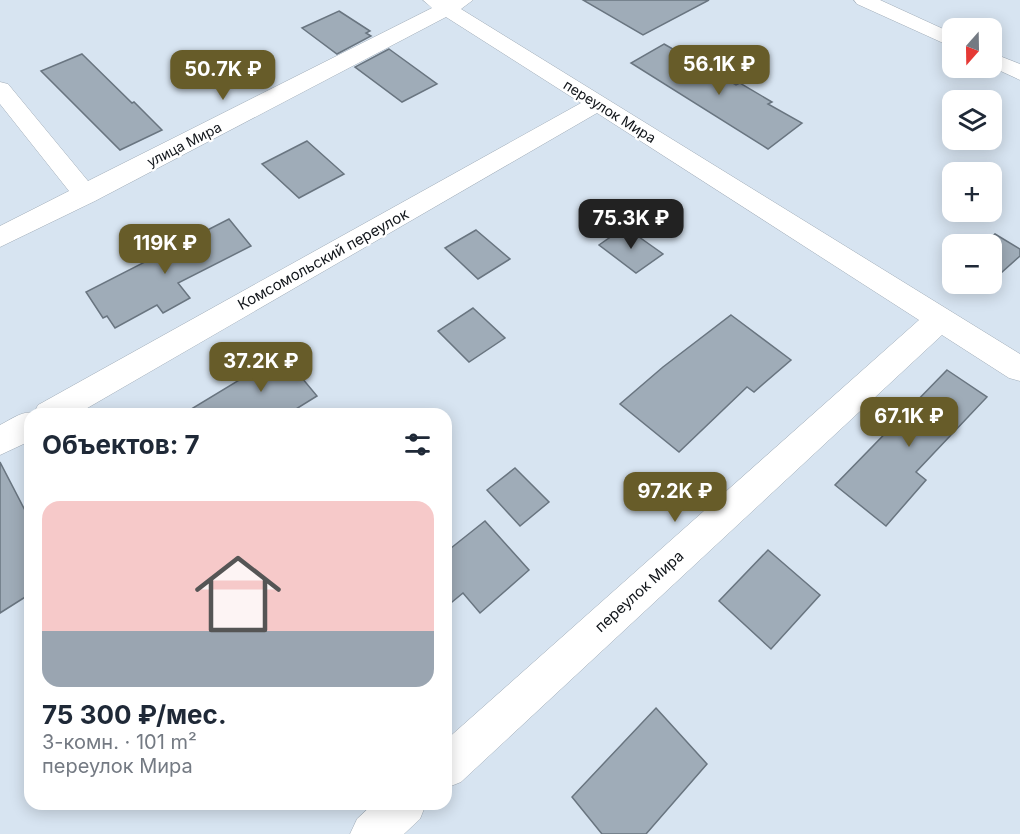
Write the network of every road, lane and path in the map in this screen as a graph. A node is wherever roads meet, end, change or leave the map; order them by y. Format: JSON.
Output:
{"nodes":[{"id":1,"x":864,"y":0,"type":"edge"},
{"id":2,"x":448,"y":3,"type":"edge"},
{"id":3,"x":942,"y":36,"type":"edge"},
{"id":4,"x":1002,"y":64,"type":"edge"},
{"id":5,"x":1020,"y":72,"type":"edge"},
{"id":6,"x":0,"y":89,"type":"edge"},
{"id":7,"x":598,"y":104,"type":"junction"},
{"id":8,"x":86,"y":195,"type":"junction"},
{"id":9,"x":0,"y":237,"type":"edge"},
{"id":10,"x":940,"y":319,"type":"junction"},
{"id":11,"x":1020,"y":369,"type":"edge"},
{"id":12,"x":60,"y":408,"type":"edge"},
{"id":13,"x":24,"y":427,"type":"edge"},
{"id":14,"x":0,"y":441,"type":"edge"},
{"id":15,"x":452,"y":762,"type":"edge"},
{"id":16,"x":398,"y":810,"type":"edge"},
{"id":17,"x":372,"y":834,"type":"edge"}],
"edges":[{"from":1,"to":3,"type":"street"},
{"from":2,"to":7,"type":"street","name":"переулок Мира"},
{"from":2,"to":8,"type":"street","name":"улица Мира"},
{"from":4,"to":5,"type":"street"},
{"from":6,"to":8,"type":"street"},
{"from":7,"to":10,"type":"street","name":"переулок Мира"},
{"from":7,"to":12,"type":"street","name":"Комсомольский переулок"},
{"from":8,"to":9,"type":"street","name":"улица Мира"},
{"from":10,"to":11,"type":"street","name":"переулок Мира"},
{"from":10,"to":15,"type":"street","name":"переулок Мира"},
{"from":13,"to":14,"type":"street"},
{"from":16,"to":17,"type":"street"}]}
